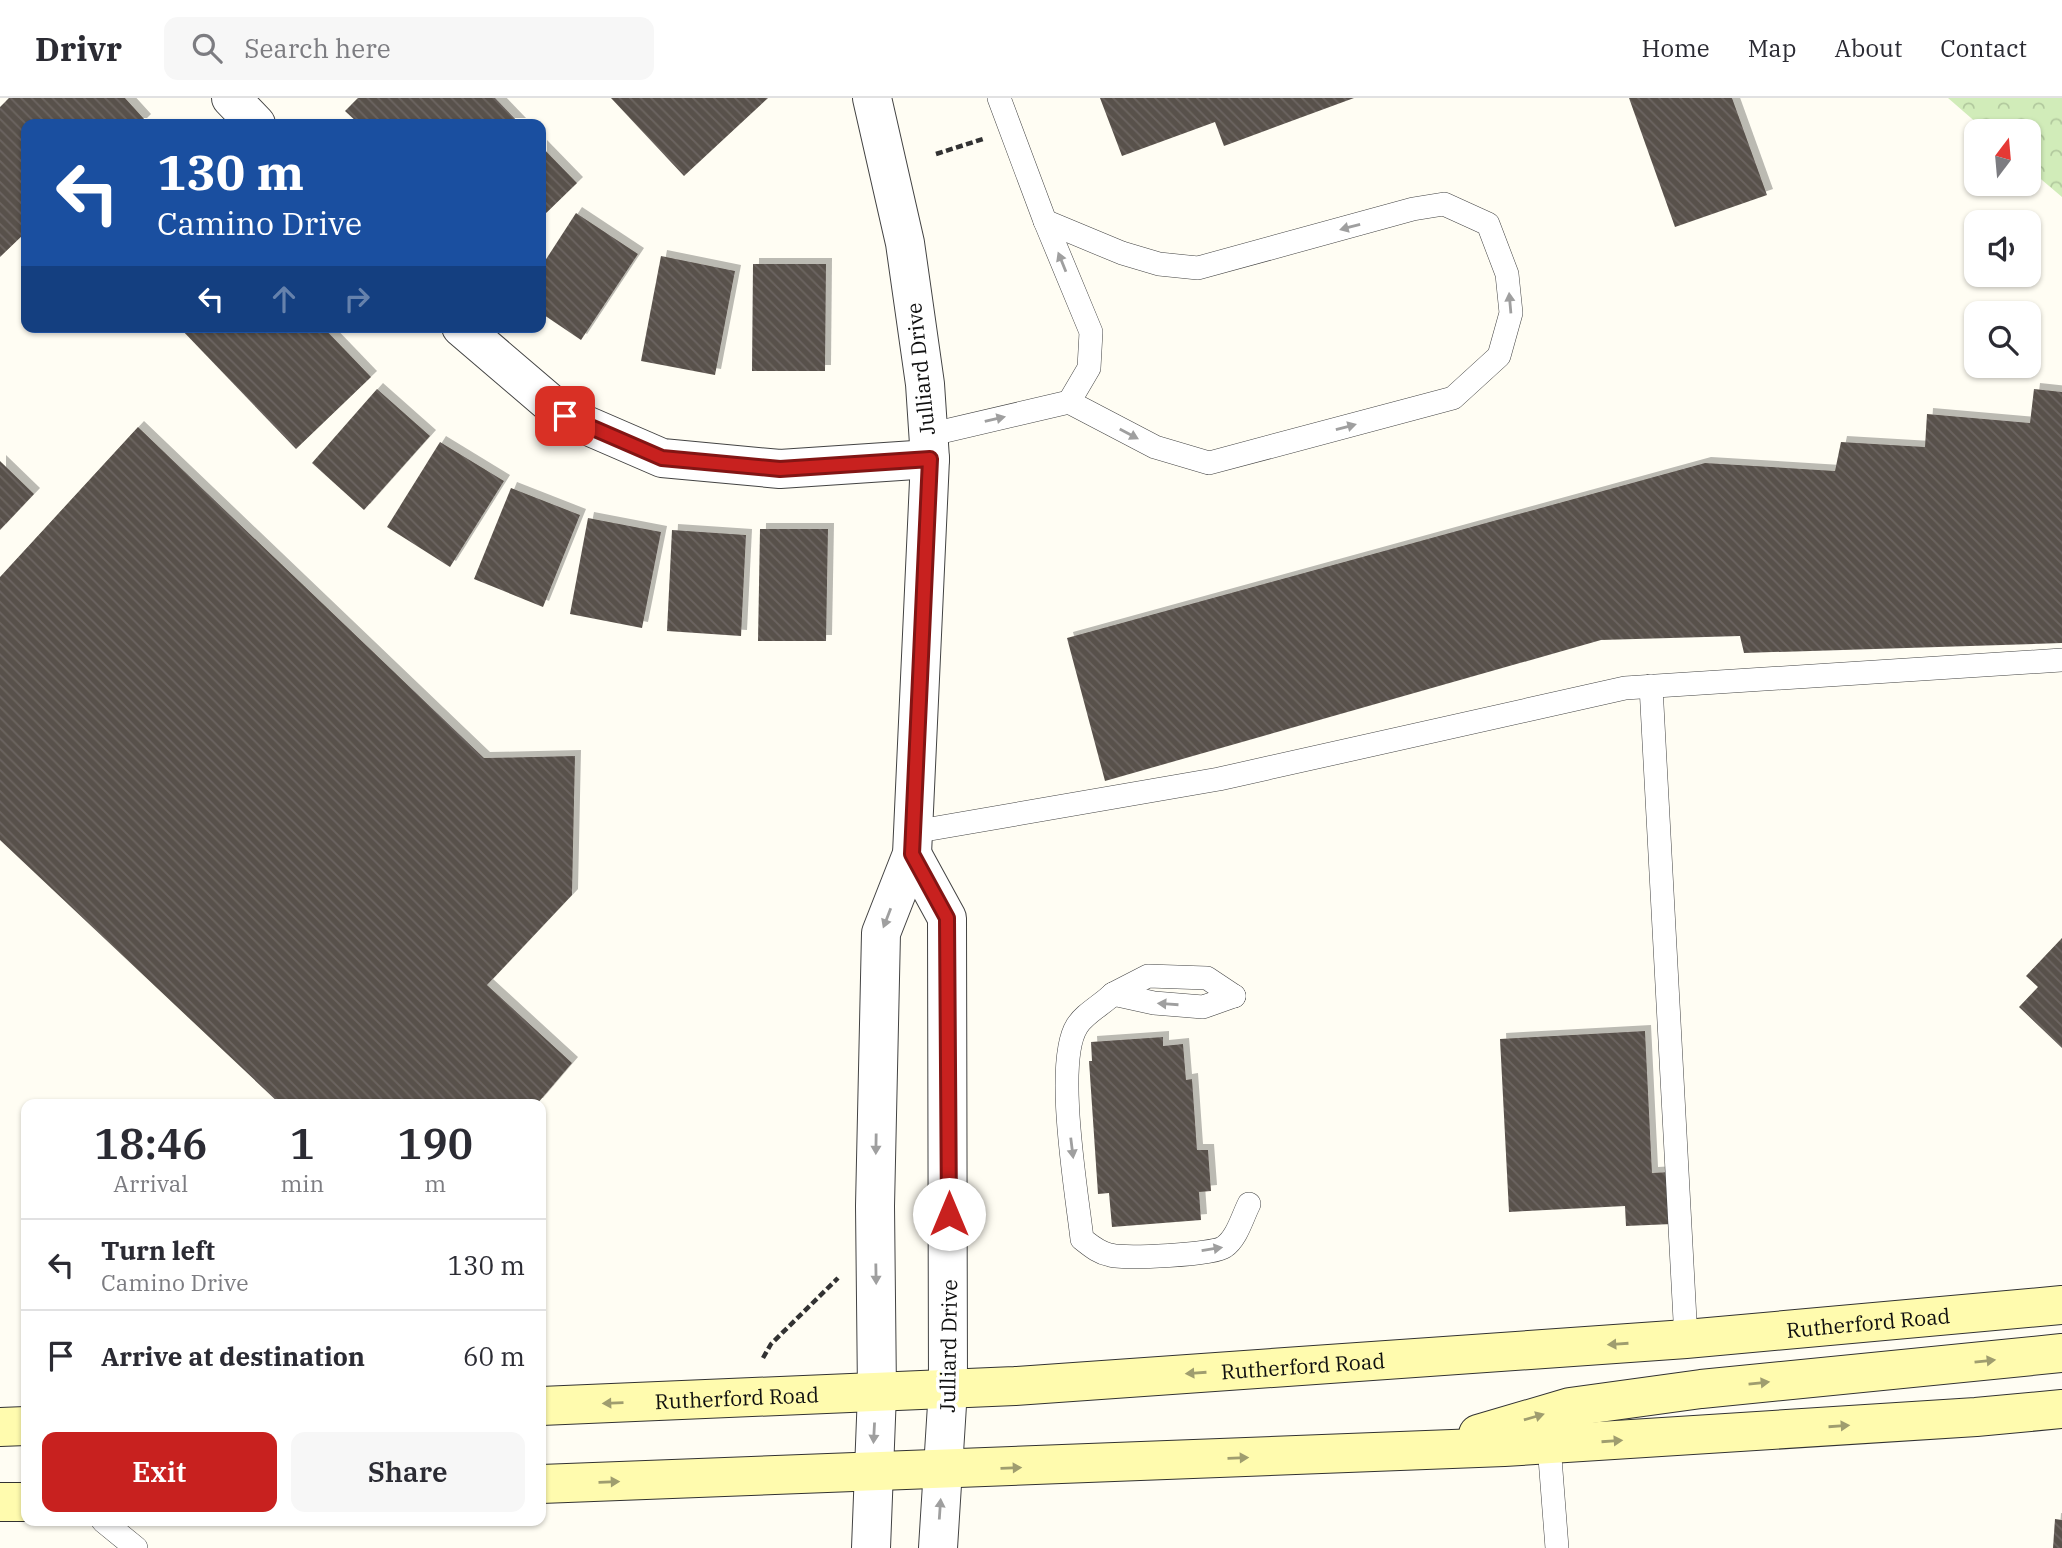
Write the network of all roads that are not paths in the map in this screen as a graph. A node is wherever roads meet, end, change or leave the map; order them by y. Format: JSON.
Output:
{"nodes":[{"id":1,"x":231,"y":98,"type":"edge"},
{"id":2,"x":872,"y":98,"type":"edge"},
{"id":3,"x":999,"y":98,"type":"edge"},
{"id":4,"x":251,"y":119,"type":"edge"},
{"id":5,"x":1045,"y":221,"type":"junction"},
{"id":6,"x":468,"y":333,"type":"edge"},
{"id":7,"x":1069,"y":402,"type":"junction"},
{"id":8,"x":929,"y":447,"type":"junction"},
{"id":9,"x":2062,"y":660,"type":"edge"},
{"id":10,"x":1651,"y":686,"type":"junction"},
{"id":11,"x":912,"y":843,"type":"junction"},
{"id":12,"x":1234,"y":996,"type":"dead end"},
{"id":13,"x":1249,"y":1204,"type":"dead end"},
{"id":14,"x":2062,"y":1305,"type":"edge"},
{"id":15,"x":1686,"y":1339,"type":"junction"},
{"id":16,"x":2062,"y":1353,"type":"edge"},
{"id":17,"x":948,"y":1389,"type":"junction"},
{"id":18,"x":877,"y":1393,"type":"junction"},
{"id":19,"x":546,"y":1406,"type":"edge"},
{"id":20,"x":2062,"y":1409,"type":"edge"},
{"id":21,"x":21,"y":1426,"type":"edge"},
{"id":22,"x":0,"y":1427,"type":"edge"},
{"id":23,"x":1549,"y":1445,"type":"junction"},
{"id":24,"x":1422,"y":1451,"type":"junction"},
{"id":25,"x":943,"y":1470,"type":"junction"},
{"id":26,"x":872,"y":1472,"type":"junction"},
{"id":27,"x":546,"y":1484,"type":"edge"},
{"id":28,"x":0,"y":1502,"type":"edge"},
{"id":29,"x":21,"y":1502,"type":"edge"},
{"id":30,"x":109,"y":1526,"type":"edge"},
{"id":31,"x":136,"y":1548,"type":"edge"},
{"id":32,"x":871,"y":1548,"type":"edge"},
{"id":33,"x":938,"y":1548,"type":"edge"},
{"id":34,"x":1557,"y":1548,"type":"edge"}],
"edges":[{"from":1,"to":4,"type":"street"},
{"from":2,"to":8,"type":"street","name":"Julliard Drive"},
{"from":3,"to":5,"type":"lane"},
{"from":7,"to":5,"type":"lane","one_way":true},
{"from":7,"to":5,"type":"lane","one_way":true},
{"from":6,"to":8,"type":"street"},
{"from":8,"to":7,"type":"lane","one_way":true},
{"from":8,"to":11,"type":"street","name":"Julliard Drive"},
{"from":9,"to":10,"type":"lane"},
{"from":10,"to":11,"type":"lane"},
{"from":10,"to":15,"type":"lane"},
{"from":11,"to":17,"type":"street","name":"Julliard Drive"},
{"from":11,"to":18,"type":"street","name":"Julliard Drive","one_way":true},
{"from":12,"to":13,"type":"lane","one_way":true},
{"from":14,"to":15,"type":"main road","name":"Rutherford Road"},
{"from":15,"to":17,"type":"main road","name":"Rutherford Road","one_way":true},
{"from":24,"to":16,"type":"main road","one_way":true},
{"from":17,"to":18,"type":"main road","name":"Rutherford Road"},
{"from":17,"to":25,"type":"street","name":"Julliard Drive"},
{"from":18,"to":19,"type":"main road","name":"Rutherford Road","one_way":true},
{"from":18,"to":26,"type":"street","name":"Julliard Drive","one_way":true},
{"from":23,"to":20,"type":"main road","one_way":true},
{"from":21,"to":22,"type":"main road"},
{"from":23,"to":24,"type":"main road"},
{"from":23,"to":34,"type":"lane"},
{"from":25,"to":24,"type":"main road","one_way":true},
{"from":25,"to":26,"type":"main road"},
{"from":33,"to":25,"type":"street","name":"Julliard Drive","one_way":true},
{"from":27,"to":26,"type":"main road","one_way":true},
{"from":26,"to":32,"type":"street","name":"Julliard Drive"},
{"from":28,"to":29,"type":"main road"},
{"from":30,"to":31,"type":"lane"}]}
